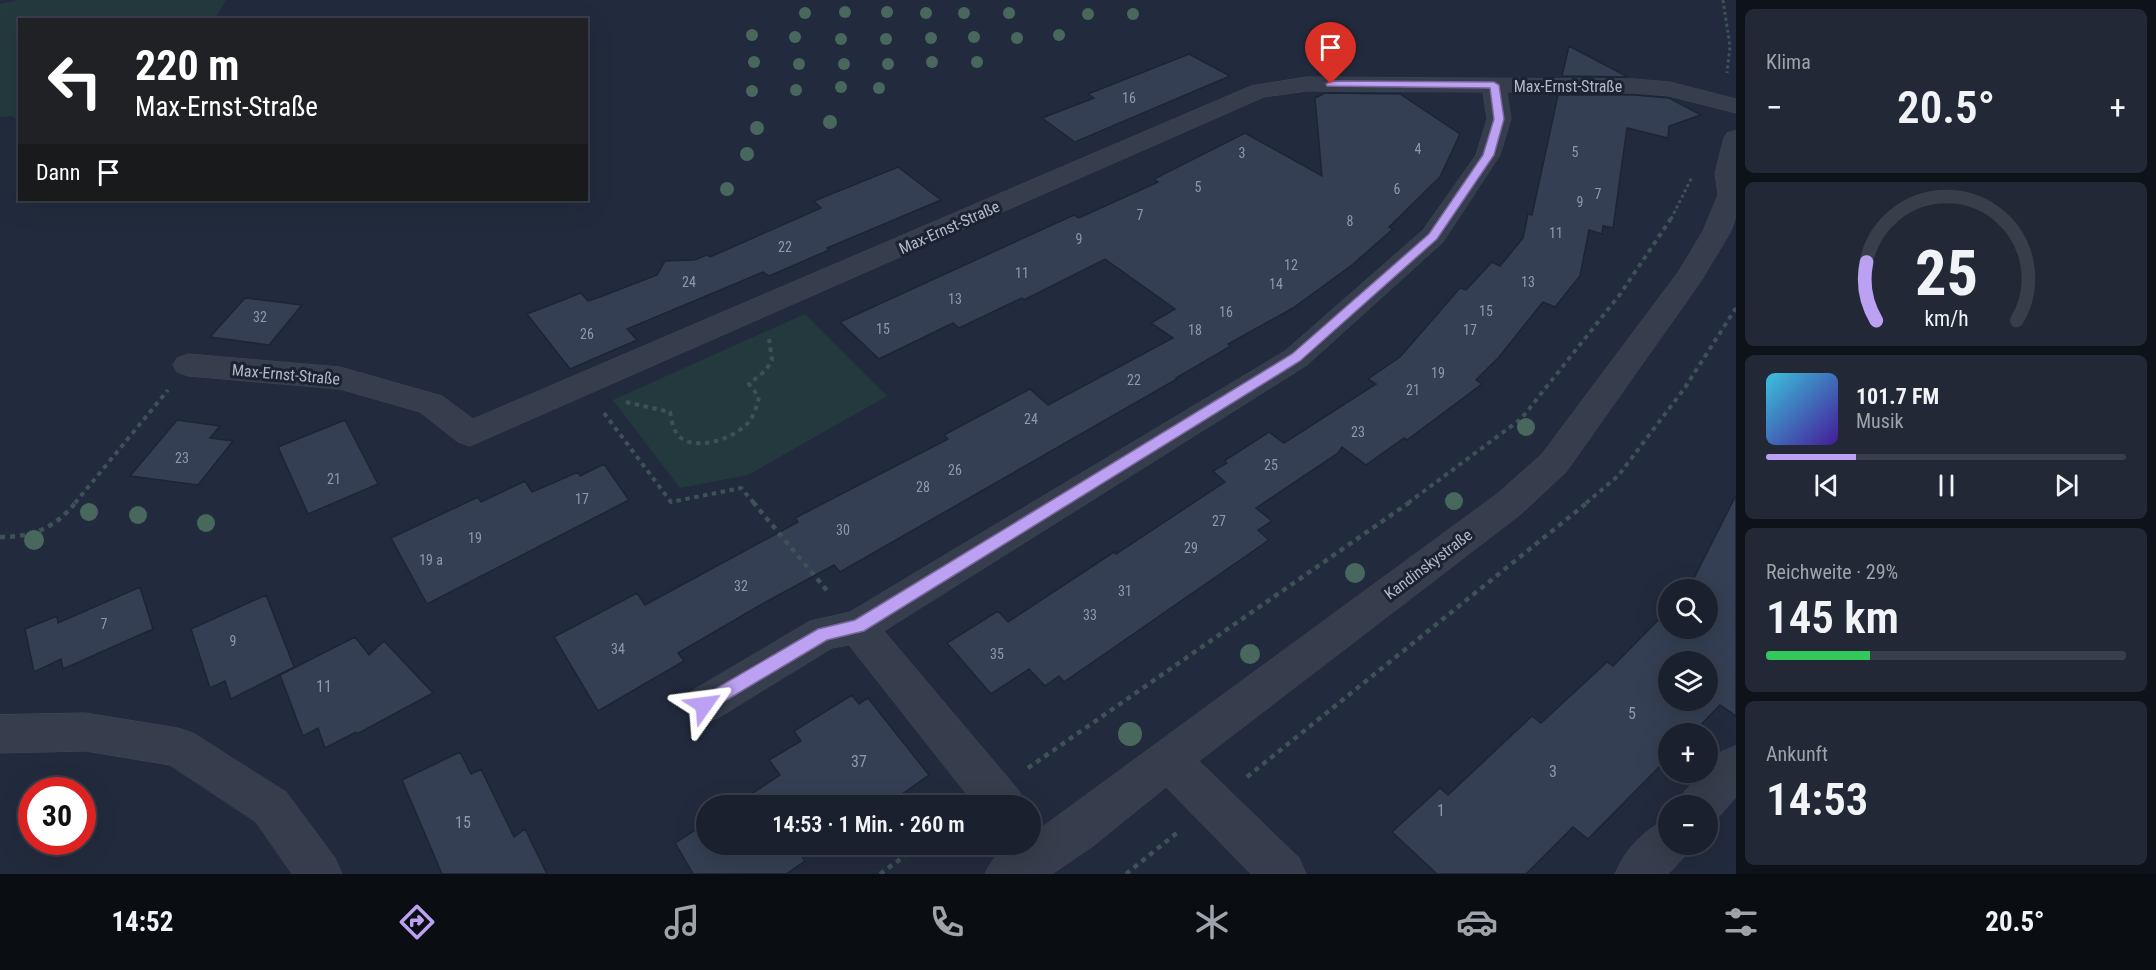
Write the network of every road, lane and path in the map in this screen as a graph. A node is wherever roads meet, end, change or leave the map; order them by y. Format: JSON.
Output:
{"nodes":[{"id":1,"x":1723,"y":0,"type":"edge"},
{"id":2,"x":1494,"y":85,"type":"junction"},
{"id":3,"x":1728,"y":104,"type":"edge"},
{"id":4,"x":1736,"y":138,"type":"edge"},
{"id":5,"x":1694,"y":172,"type":"dead end"},
{"id":6,"x":1733,"y":192,"type":"edge"},
{"id":7,"x":1736,"y":308,"type":"edge"},
{"id":8,"x":747,"y":315,"type":"junction"},
{"id":9,"x":188,"y":365,"type":"dead end"},
{"id":10,"x":584,"y":386,"type":"junction"},
{"id":11,"x":156,"y":405,"type":"dead end"},
{"id":12,"x":0,"y":537,"type":"edge"},
{"id":13,"x":823,"y":585,"type":"dead end"},
{"id":14,"x":858,"y":627,"type":"junction"},
{"id":15,"x":704,"y":705,"type":"dead end"},
{"id":16,"x":0,"y":734,"type":"edge"},
{"id":17,"x":1167,"y":760,"type":"junction"},
{"id":18,"x":1736,"y":766,"type":"edge"},
{"id":19,"x":996,"y":795,"type":"edge"},
{"id":20,"x":1005,"y":795,"type":"edge"},
{"id":21,"x":1710,"y":795,"type":"edge"},
{"id":22,"x":1211,"y":805,"type":"junction"},
{"id":23,"x":1658,"y":852,"type":"edge"},
{"id":24,"x":906,"y":855,"type":"edge"},
{"id":25,"x":1026,"y":862,"type":"edge"},
{"id":26,"x":319,"y":874,"type":"edge"},
{"id":27,"x":880,"y":874,"type":"edge"},
{"id":28,"x":1126,"y":874,"type":"edge"},
{"id":29,"x":1283,"y":874,"type":"edge"},
{"id":30,"x":1638,"y":874,"type":"edge"}],
"edges":[{"from":1,"to":3,"type":"path"},
{"from":2,"to":3,"type":"street","name":"Max-Ernst-Straße"},
{"from":2,"to":8,"type":"street","name":"Max-Ernst-Straße"},
{"from":2,"to":14,"type":"street"},
{"from":4,"to":6,"type":"street","name":"Kandinskystraße"},
{"from":5,"to":20,"type":"path"},
{"from":6,"to":17,"type":"street","name":"Kandinskystraße"},
{"from":7,"to":22,"type":"path"},
{"from":8,"to":10,"type":"street","name":"Max-Ernst-Straße"},
{"from":8,"to":10,"type":"path"},
{"from":9,"to":10,"type":"street","name":"Max-Ernst-Straße"},
{"from":10,"to":13,"type":"path"},
{"from":11,"to":12,"type":"path"},
{"from":14,"to":15,"type":"street"},
{"from":14,"to":19,"type":"street"},
{"from":16,"to":26,"type":"street"},
{"from":17,"to":22,"type":"street"},
{"from":17,"to":25,"type":"street","name":"Kandinskystraße"},
{"from":18,"to":21,"type":"street"},
{"from":22,"to":28,"type":"path"},
{"from":22,"to":29,"type":"street"},
{"from":23,"to":30,"type":"street"},
{"from":24,"to":27,"type":"path"}]}
